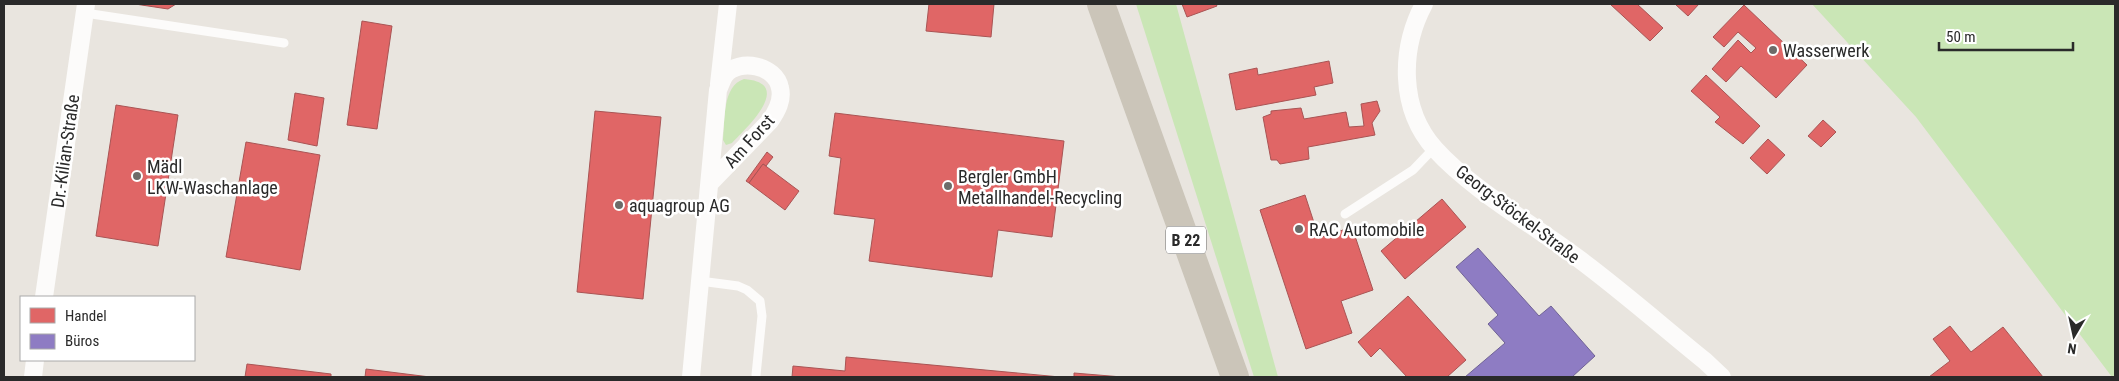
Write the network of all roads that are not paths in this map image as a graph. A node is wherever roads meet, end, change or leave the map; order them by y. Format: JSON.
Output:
{"nodes":[{"id":1,"x":728,"y":4,"type":"edge"},
{"id":2,"x":1101,"y":4,"type":"edge"},
{"id":3,"x":1424,"y":4,"type":"edge"},
{"id":4,"x":86,"y":8,"type":"edge"},
{"id":5,"x":284,"y":43,"type":"dead end"},
{"id":6,"x":718,"y":90,"type":"junction"},
{"id":7,"x":1434,"y":148,"type":"junction"},
{"id":8,"x":710,"y":183,"type":"junction"},
{"id":9,"x":1345,"y":214,"type":"dead end"},
{"id":10,"x":700,"y":281,"type":"junction"},
{"id":11,"x":44,"y":296,"type":"edge"},
{"id":12,"x":35,"y":361,"type":"edge"},
{"id":13,"x":756,"y":375,"type":"dead end"},
{"id":14,"x":33,"y":377,"type":"edge"},
{"id":15,"x":691,"y":377,"type":"edge"},
{"id":16,"x":1235,"y":377,"type":"edge"},
{"id":17,"x":1722,"y":377,"type":"edge"}],
"edges":[{"from":1,"to":6,"type":"street","name":"Am Forst"},
{"from":2,"to":16,"type":"main road","number":"B 22"},
{"from":3,"to":7,"type":"street","name":"Georg-Stöckel-Straße"},
{"from":4,"to":5,"type":"lane"},
{"from":4,"to":11,"type":"street","name":"Dr.-Kilian-Straße"},
{"from":6,"to":8,"type":"street","name":"Am Forst"},
{"from":6,"to":8,"type":"street","name":"Am Forst"},
{"from":7,"to":9,"type":"lane"},
{"from":7,"to":17,"type":"street","name":"Georg-Stöckel-Straße"},
{"from":8,"to":10,"type":"street","name":"Am Forst"},
{"from":10,"to":13,"type":"lane"},
{"from":10,"to":15,"type":"street","name":"Am Forst"},
{"from":12,"to":14,"type":"street"}]}
